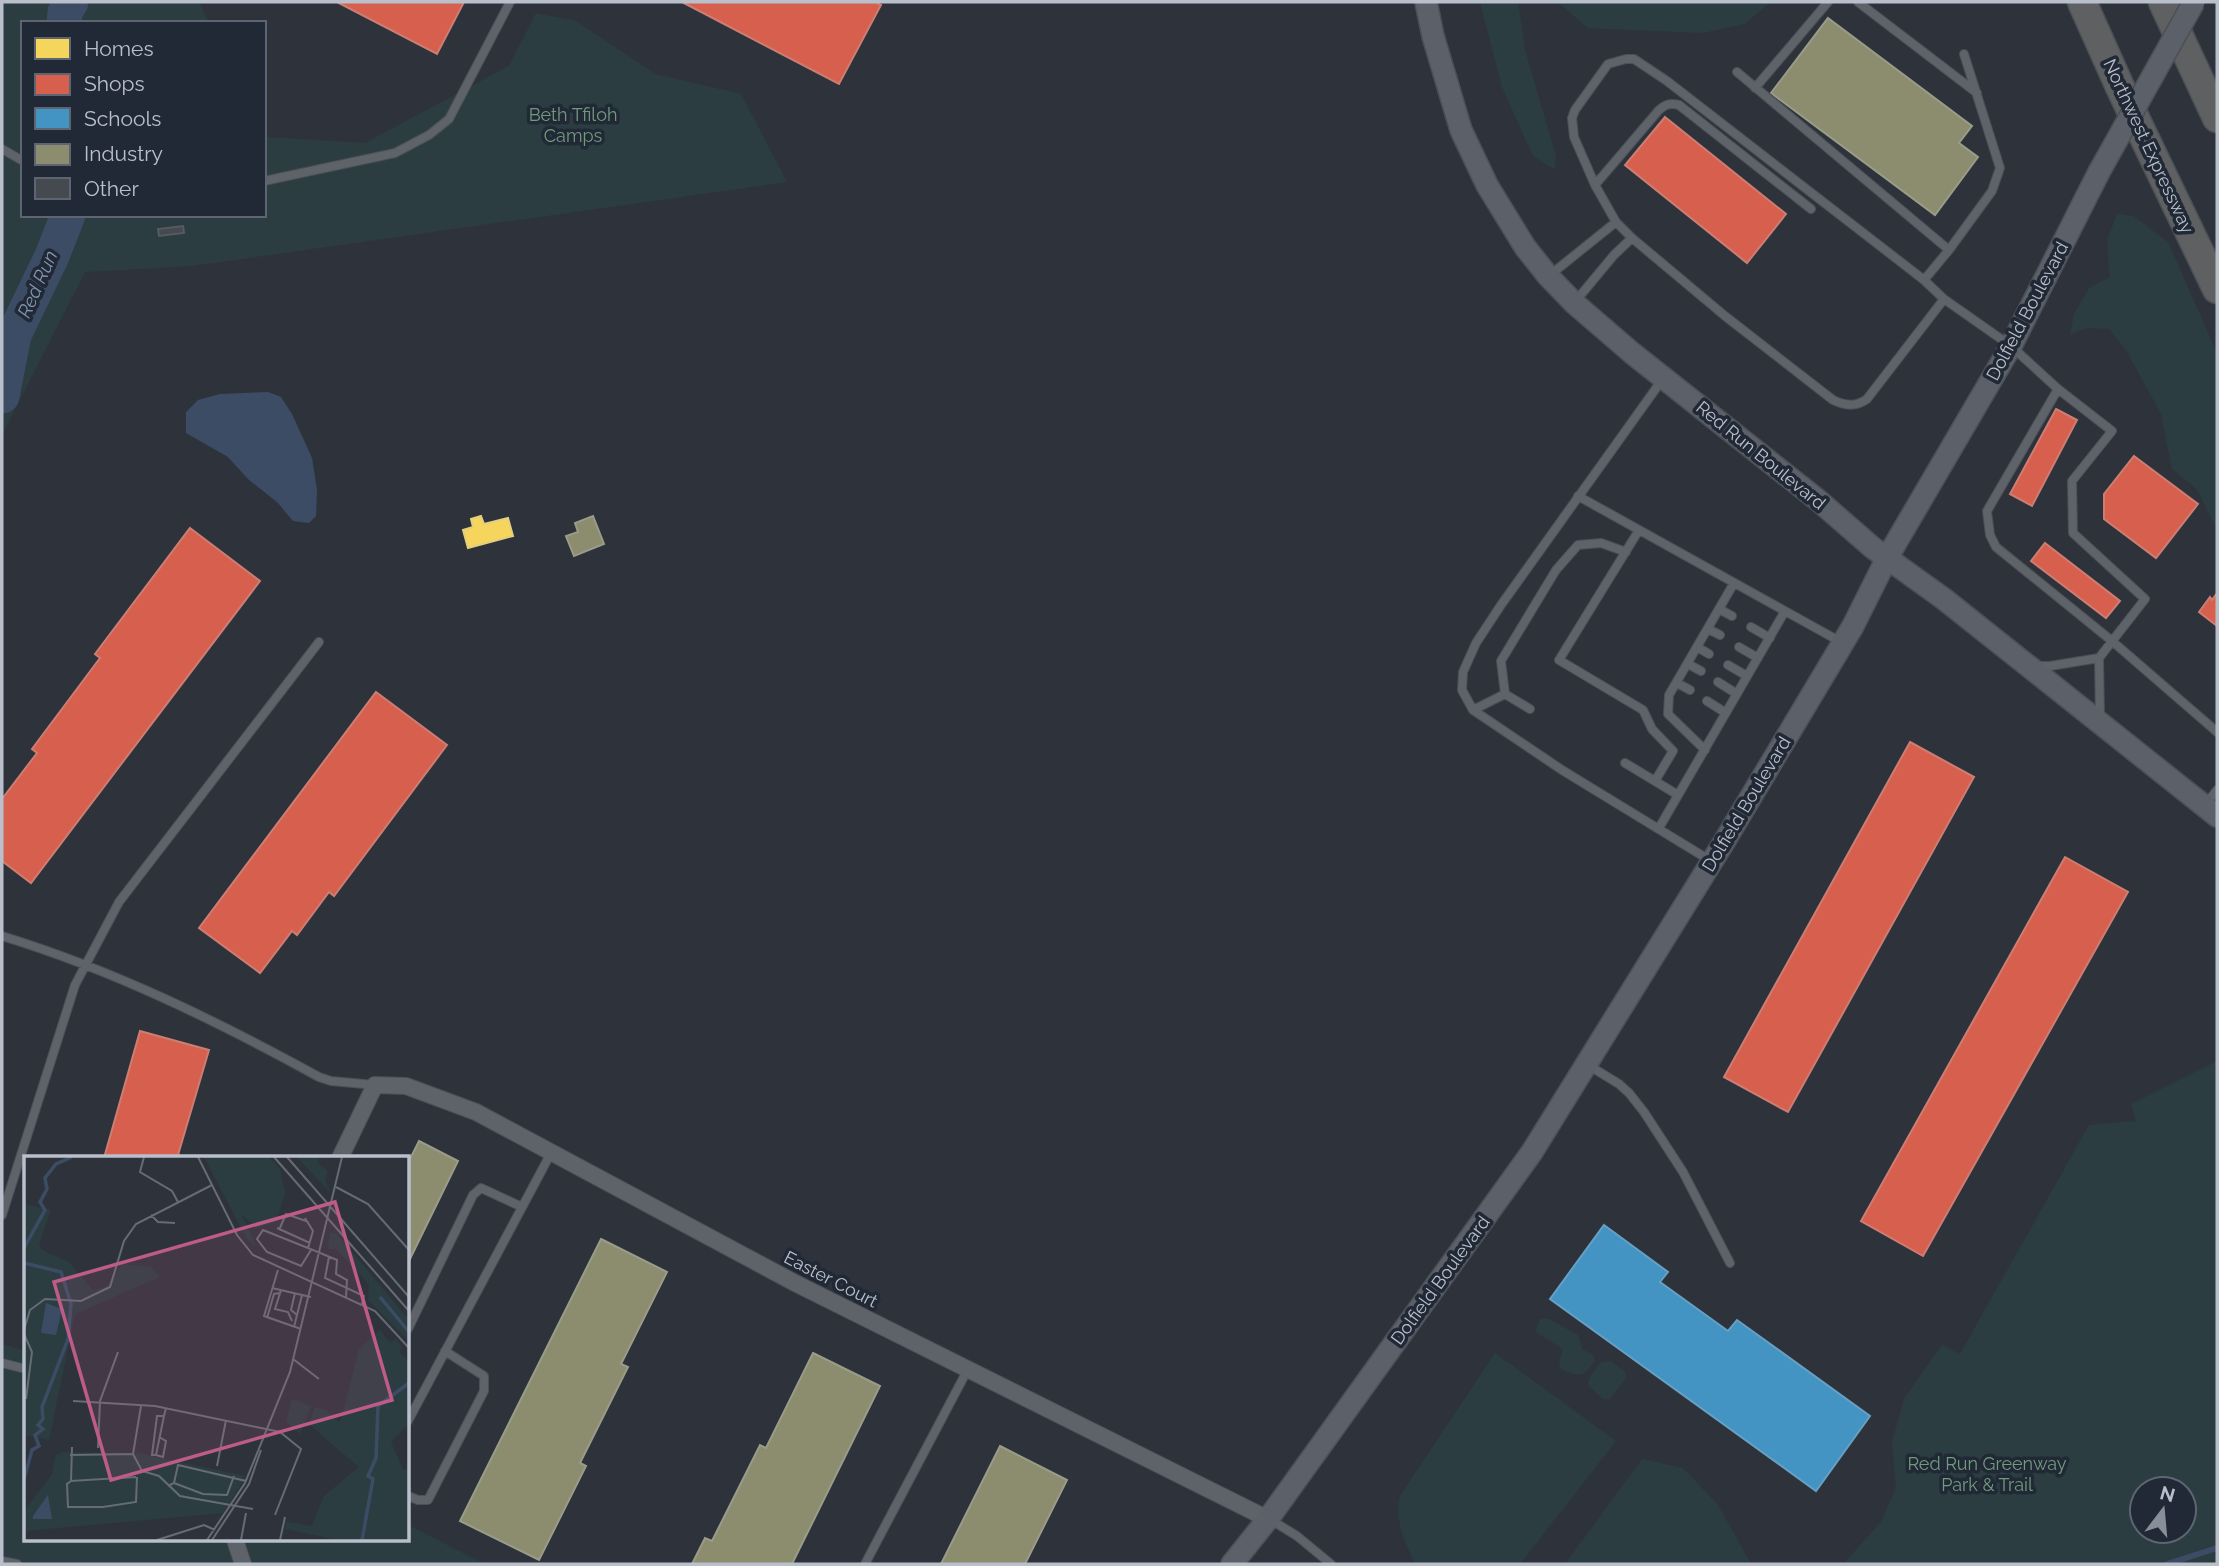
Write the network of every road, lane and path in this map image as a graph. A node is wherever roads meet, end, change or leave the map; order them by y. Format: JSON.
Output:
{"nodes":[{"id":1,"x":510,"y":2,"type":"edge"},
{"id":2,"x":1426,"y":2,"type":"edge"},
{"id":3,"x":1828,"y":2,"type":"edge"},
{"id":4,"x":1858,"y":2,"type":"edge"},
{"id":5,"x":2082,"y":2,"type":"edge"},
{"id":6,"x":2163,"y":2,"type":"edge"},
{"id":7,"x":2194,"y":2,"type":"edge"},
{"id":8,"x":1964,"y":54,"type":"dead end"},
{"id":9,"x":1737,"y":72,"type":"dead end"},
{"id":10,"x":1755,"y":88,"type":"junction"},
{"id":11,"x":1977,"y":93,"type":"junction"},
{"id":12,"x":2217,"y":118,"type":"edge"},
{"id":13,"x":2,"y":149,"type":"edge"},
{"id":14,"x":21,"y":160,"type":"edge"},
{"id":15,"x":266,"y":181,"type":"edge"},
{"id":16,"x":1595,"y":185,"type":"junction"},
{"id":17,"x":1811,"y":209,"type":"dead end"},
{"id":18,"x":1616,"y":222,"type":"junction"},
{"id":19,"x":1632,"y":238,"type":"junction"},
{"id":20,"x":1949,"y":250,"type":"junction"},
{"id":21,"x":1548,"y":276,"type":"junction"},
{"id":22,"x":1924,"y":280,"type":"junction"},
{"id":23,"x":2217,"y":289,"type":"edge"},
{"id":24,"x":1944,"y":299,"type":"junction"},
{"id":25,"x":1574,"y":303,"type":"junction"},
{"id":26,"x":2011,"y":346,"type":"junction"},
{"id":27,"x":1664,"y":378,"type":"junction"},
{"id":28,"x":2058,"y":389,"type":"junction"},
{"id":29,"x":1578,"y":496,"type":"junction"},
{"id":30,"x":1639,"y":530,"type":"junction"},
{"id":31,"x":1626,"y":552,"type":"junction"},
{"id":32,"x":1887,"y":558,"type":"junction"},
{"id":33,"x":1734,"y":583,"type":"junction"},
{"id":34,"x":1719,"y":609,"type":"junction"},
{"id":35,"x":1785,"y":611,"type":"junction"},
{"id":36,"x":1732,"y":616,"type":"dead end"},
{"id":37,"x":1751,"y":627,"type":"dead end"},
{"id":38,"x":1708,"y":629,"type":"junction"},
{"id":39,"x":1720,"y":635,"type":"dead end"},
{"id":40,"x":1769,"y":638,"type":"junction"},
{"id":41,"x":319,"y":642,"type":"dead end"},
{"id":42,"x":2112,"y":642,"type":"junction"},
{"id":43,"x":1843,"y":643,"type":"junction"},
{"id":44,"x":1697,"y":647,"type":"junction"},
{"id":45,"x":1740,"y":647,"type":"dead end"},
{"id":46,"x":1709,"y":654,"type":"dead end"},
{"id":47,"x":1758,"y":658,"type":"junction"},
{"id":48,"x":2099,"y":658,"type":"junction"},
{"id":49,"x":1688,"y":664,"type":"junction"},
{"id":50,"x":1728,"y":665,"type":"dead end"},
{"id":51,"x":2030,"y":666,"type":"junction"},
{"id":52,"x":1700,"y":671,"type":"dead end"},
{"id":53,"x":1747,"y":676,"type":"junction"},
{"id":54,"x":1718,"y":682,"type":"dead end"},
{"id":55,"x":1677,"y":683,"type":"junction"},
{"id":56,"x":1689,"y":690,"type":"dead end"},
{"id":57,"x":1505,"y":694,"type":"junction"},
{"id":58,"x":1737,"y":694,"type":"junction"},
{"id":59,"x":1707,"y":701,"type":"dead end"},
{"id":60,"x":1530,"y":709,"type":"dead end"},
{"id":61,"x":1473,"y":710,"type":"junction"},
{"id":62,"x":1726,"y":713,"type":"junction"},
{"id":63,"x":2100,"y":723,"type":"junction"},
{"id":64,"x":2217,"y":732,"type":"edge"},
{"id":65,"x":1705,"y":750,"type":"junction"},
{"id":66,"x":1625,"y":764,"type":"dead end"},
{"id":67,"x":1655,"y":781,"type":"junction"},
{"id":68,"x":1678,"y":795,"type":"junction"},
{"id":69,"x":2213,"y":804,"type":"edge"},
{"id":70,"x":1659,"y":828,"type":"junction"},
{"id":71,"x":1712,"y":861,"type":"junction"},
{"id":72,"x":2,"y":936,"type":"edge"},
{"id":73,"x":84,"y":965,"type":"junction"},
{"id":74,"x":1586,"y":1063,"type":"junction"},
{"id":75,"x":375,"y":1085,"type":"junction"},
{"id":76,"x":551,"y":1153,"type":"junction"},
{"id":77,"x":341,"y":1156,"type":"edge"},
{"id":78,"x":522,"y":1207,"type":"junction"},
{"id":79,"x":2,"y":1215,"type":"edge"},
{"id":80,"x":1730,"y":1262,"type":"dead end"},
{"id":81,"x":410,"y":1325,"type":"edge"},
{"id":82,"x":445,"y":1351,"type":"junction"},
{"id":83,"x":2,"y":1363,"type":"edge"},
{"id":84,"x":24,"y":1368,"type":"edge"},
{"id":85,"x":968,"y":1369,"type":"junction"},
{"id":86,"x":410,"y":1417,"type":"edge"},
{"id":87,"x":410,"y":1497,"type":"edge"},
{"id":88,"x":1268,"y":1519,"type":"junction"},
{"id":89,"x":236,"y":1542,"type":"edge"},
{"id":90,"x":2,"y":1561,"type":"edge"},
{"id":91,"x":17,"y":1564,"type":"edge"},
{"id":92,"x":243,"y":1564,"type":"edge"},
{"id":93,"x":865,"y":1564,"type":"edge"},
{"id":94,"x":1232,"y":1564,"type":"edge"},
{"id":95,"x":1331,"y":1564,"type":"edge"}],
"edges":[{"from":1,"to":15,"type":"lane"},
{"from":2,"to":21,"type":"main road","name":"Red Run Boulevard"},
{"from":3,"to":10,"type":"lane"},
{"from":4,"to":11,"type":"lane"},
{"from":5,"to":23,"type":"highway","name":"Northwest Expressway"},
{"from":6,"to":12,"type":"highway"},
{"from":7,"to":26,"type":"main road","name":"Dolfield Boulevard","bridge":true},
{"from":8,"to":11,"type":"lane"},
{"from":9,"to":10,"type":"lane"},
{"from":10,"to":20,"type":"lane"},
{"from":11,"to":20,"type":"lane"},
{"from":13,"to":14,"type":"lane"},
{"from":16,"to":17,"type":"lane"},
{"from":16,"to":18,"type":"lane"},
{"from":16,"to":22,"type":"lane"},
{"from":18,"to":19,"type":"lane"},
{"from":18,"to":21,"type":"lane"},
{"from":19,"to":24,"type":"lane"},
{"from":19,"to":25,"type":"lane"},
{"from":20,"to":22,"type":"lane"},
{"from":21,"to":25,"type":"main road","name":"Red Run Boulevard"},
{"from":22,"to":24,"type":"lane"},
{"from":24,"to":26,"type":"lane"},
{"from":25,"to":27,"type":"main road","name":"Red Run Boulevard"},
{"from":26,"to":28,"type":"lane"},
{"from":26,"to":32,"type":"main road","name":"Dolfield Boulevard"},
{"from":27,"to":29,"type":"lane"},
{"from":27,"to":32,"type":"main road","name":"Red Run Boulevard"},
{"from":28,"to":42,"type":"lane"},
{"from":28,"to":42,"type":"lane"},
{"from":29,"to":30,"type":"lane"},
{"from":29,"to":61,"type":"lane"},
{"from":30,"to":31,"type":"lane"},
{"from":30,"to":33,"type":"lane"},
{"from":31,"to":57,"type":"lane"},
{"from":31,"to":67,"type":"lane"},
{"from":32,"to":43,"type":"main road","name":"Dolfield Boulevard"},
{"from":32,"to":51,"type":"main road","name":"Red Run Boulevard"},
{"from":33,"to":34,"type":"lane"},
{"from":33,"to":35,"type":"lane"},
{"from":34,"to":36,"type":"lane"},
{"from":34,"to":38,"type":"lane"},
{"from":35,"to":40,"type":"lane"},
{"from":35,"to":43,"type":"lane"},
{"from":37,"to":40,"type":"lane"},
{"from":38,"to":39,"type":"lane"},
{"from":38,"to":44,"type":"lane"},
{"from":40,"to":47,"type":"lane"},
{"from":41,"to":73,"type":"lane"},
{"from":42,"to":48,"type":"lane"},
{"from":42,"to":64,"type":"lane"},
{"from":43,"to":71,"type":"main road","name":"Dolfield Boulevard"},
{"from":44,"to":46,"type":"lane"},
{"from":44,"to":49,"type":"lane"},
{"from":45,"to":47,"type":"lane"},
{"from":47,"to":53,"type":"lane"},
{"from":48,"to":51,"type":"lane"},
{"from":48,"to":63,"type":"lane"},
{"from":49,"to":52,"type":"lane"},
{"from":49,"to":55,"type":"lane"},
{"from":50,"to":53,"type":"lane"},
{"from":51,"to":63,"type":"main road","name":"Red Run Boulevard"},
{"from":53,"to":58,"type":"lane"},
{"from":54,"to":58,"type":"lane"},
{"from":55,"to":56,"type":"lane"},
{"from":55,"to":65,"type":"lane"},
{"from":57,"to":60,"type":"lane"},
{"from":57,"to":61,"type":"lane"},
{"from":58,"to":62,"type":"lane"},
{"from":59,"to":62,"type":"lane"},
{"from":61,"to":70,"type":"lane"},
{"from":62,"to":65,"type":"lane"},
{"from":63,"to":69,"type":"main road","name":"Red Run Boulevard"},
{"from":65,"to":68,"type":"lane"},
{"from":66,"to":67,"type":"lane"},
{"from":67,"to":68,"type":"lane"},
{"from":68,"to":70,"type":"lane"},
{"from":70,"to":71,"type":"lane"},
{"from":71,"to":74,"type":"main road","name":"Dolfield Boulevard"},
{"from":72,"to":73,"type":"lane"},
{"from":73,"to":75,"type":"lane"},
{"from":73,"to":79,"type":"lane"},
{"from":74,"to":80,"type":"lane"},
{"from":74,"to":88,"type":"main road","name":"Dolfield Boulevard"},
{"from":75,"to":76,"type":"street","name":"Easter Court"},
{"from":75,"to":77,"type":"street"},
{"from":76,"to":78,"type":"lane"},
{"from":76,"to":85,"type":"street","name":"Easter Court"},
{"from":78,"to":81,"type":"lane"},
{"from":78,"to":82,"type":"lane"},
{"from":82,"to":86,"type":"lane"},
{"from":82,"to":87,"type":"lane"},
{"from":83,"to":84,"type":"lane"},
{"from":85,"to":88,"type":"street","name":"Easter Court"},
{"from":85,"to":93,"type":"lane"},
{"from":88,"to":94,"type":"main road","name":"Dolfield Boulevard"},
{"from":88,"to":95,"type":"lane"},
{"from":89,"to":92,"type":"street"},
{"from":90,"to":91,"type":"lane"}]}
